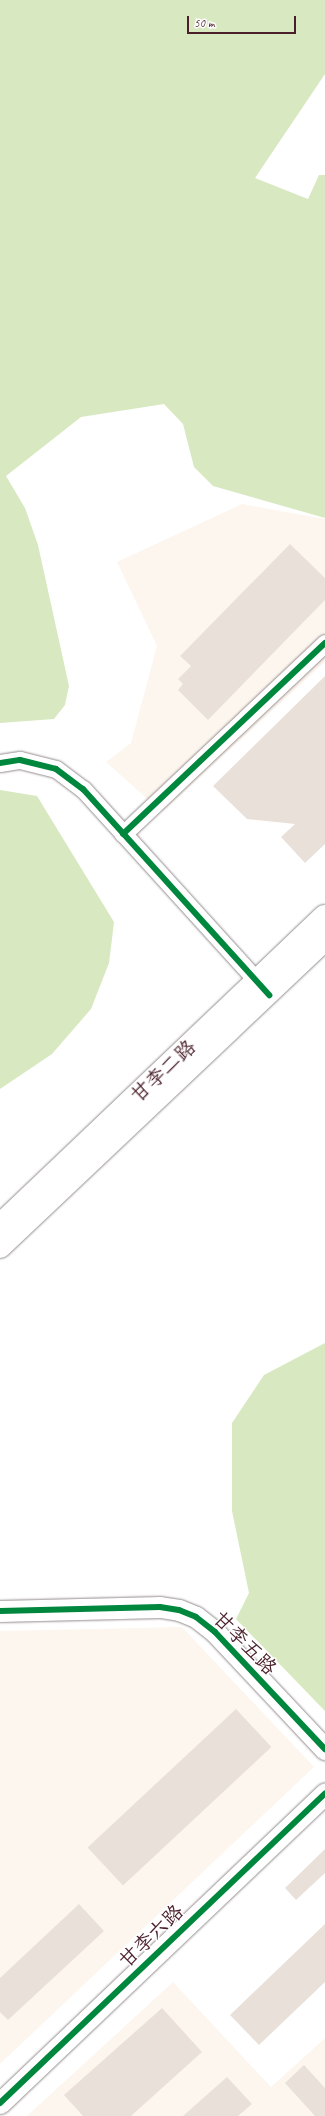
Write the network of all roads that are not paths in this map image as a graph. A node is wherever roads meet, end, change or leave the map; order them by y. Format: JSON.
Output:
{"nodes":[{"id":1,"x":325,"y":643,"type":"edge"},
{"id":2,"x":0,"y":763,"type":"edge"},
{"id":3,"x":123,"y":834,"type":"junction"},
{"id":4,"x":325,"y":916,"type":"edge"},
{"id":5,"x":325,"y":940,"type":"edge"},
{"id":6,"x":263,"y":988,"type":"junction"},
{"id":7,"x":0,"y":1225,"type":"edge"},
{"id":8,"x":0,"y":1247,"type":"edge"},
{"id":9,"x":0,"y":1611,"type":"edge"},
{"id":10,"x":325,"y":1749,"type":"edge"},
{"id":11,"x":325,"y":1793,"type":"edge"},
{"id":12,"x":0,"y":2103,"type":"edge"}],
"edges":[{"from":1,"to":3,"type":"street"},
{"from":2,"to":3,"type":"street"},
{"from":3,"to":6,"type":"street"},
{"from":4,"to":6,"type":"main road","name":"甘李二路"},
{"from":5,"to":6,"type":"main road","name":"甘李二路"},
{"from":6,"to":7,"type":"main road","name":"甘李二路"},
{"from":6,"to":8,"type":"main road","name":"甘李二路"},
{"from":9,"to":10,"type":"street","name":"甘李五路"},
{"from":11,"to":12,"type":"street","name":"甘李六路"}]}
